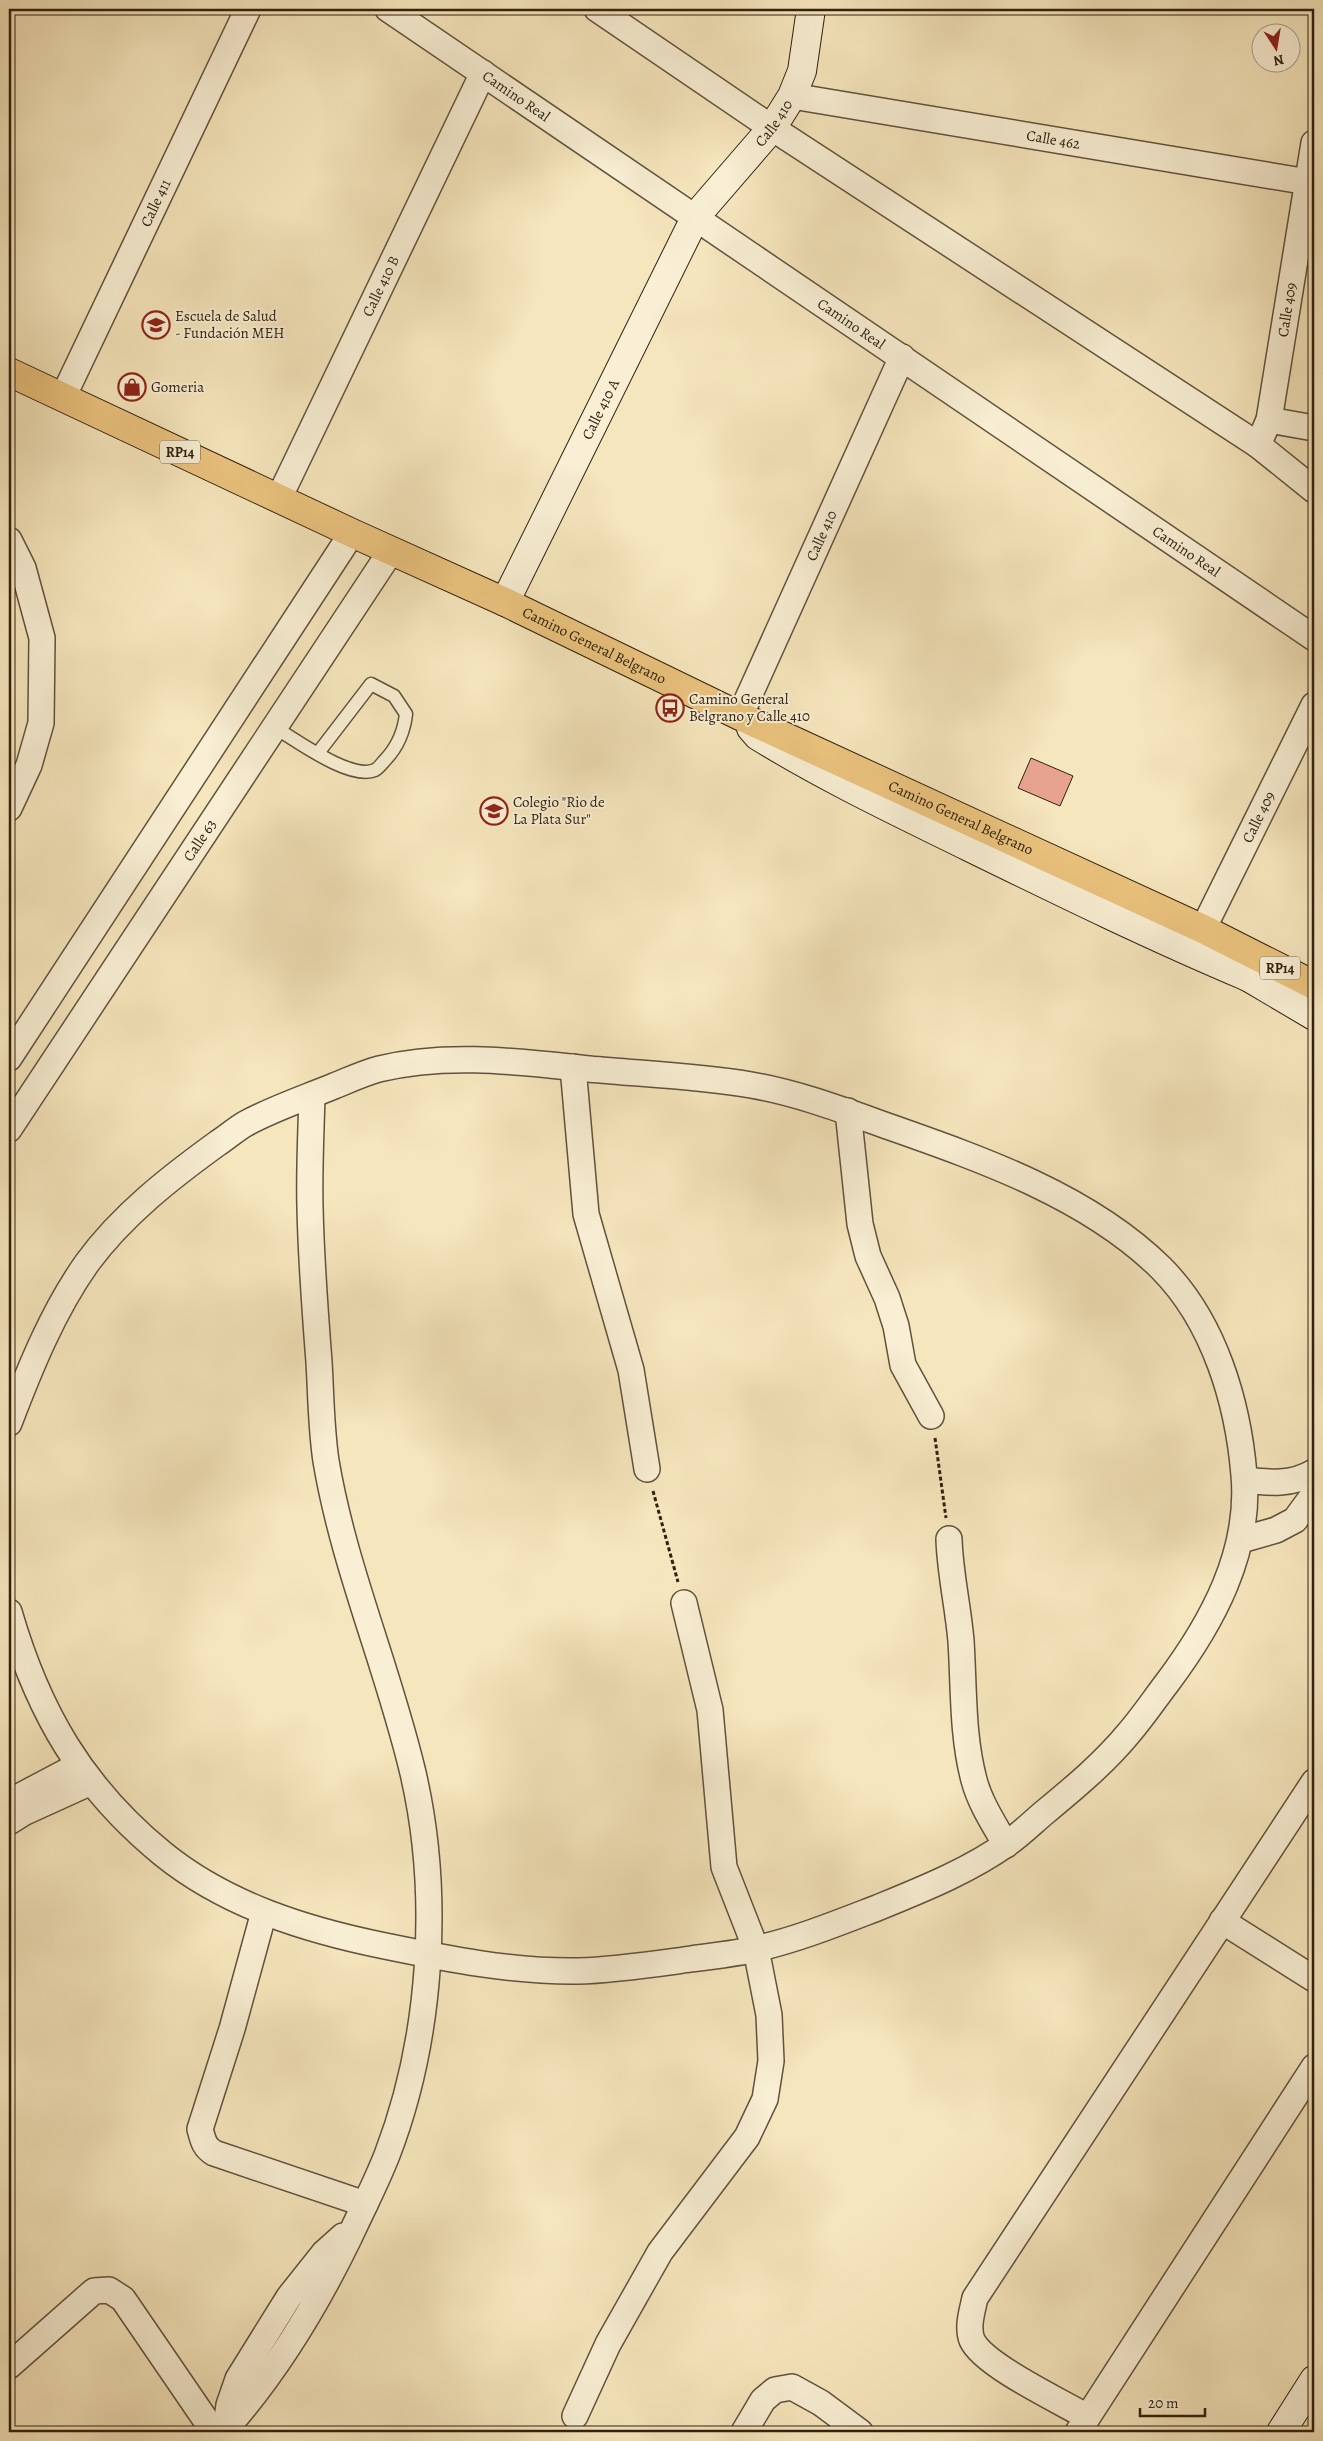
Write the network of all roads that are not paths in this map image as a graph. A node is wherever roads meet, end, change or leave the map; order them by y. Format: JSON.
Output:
{"nodes":[{"id":1,"x":248,"y":9,"type":"edge"},
{"id":2,"x":388,"y":9,"type":"edge"},
{"id":3,"x":597,"y":9,"type":"edge"},
{"id":4,"x":811,"y":9,"type":"edge"},
{"id":5,"x":483,"y":73,"type":"junction"},
{"id":6,"x":792,"y":96,"type":"junction"},
{"id":7,"x":772,"y":128,"type":"junction"},
{"id":8,"x":1314,"y":143,"type":"edge"},
{"id":9,"x":1311,"y":182,"type":"edge"},
{"id":10,"x":696,"y":216,"type":"junction"},
{"id":11,"x":902,"y":357,"type":"junction"},
{"id":12,"x":9,"y":372,"type":"edge"},
{"id":13,"x":63,"y":397,"type":"junction"},
{"id":14,"x":1269,"y":420,"type":"junction"},
{"id":15,"x":1314,"y":428,"type":"edge"},
{"id":16,"x":1258,"y":445,"type":"junction"},
{"id":17,"x":1314,"y":490,"type":"edge"},
{"id":18,"x":279,"y":498,"type":"junction"},
{"id":19,"x":352,"y":533,"type":"junction"},
{"id":20,"x":9,"y":540,"type":"edge"},
{"id":21,"x":391,"y":551,"type":"junction"},
{"id":22,"x":505,"y":602,"type":"junction"},
{"id":23,"x":1314,"y":638,"type":"edge"},
{"id":24,"x":1314,"y":705,"type":"edge"},
{"id":25,"x":740,"y":716,"type":"junction"},
{"id":26,"x":274,"y":727,"type":"junction"},
{"id":27,"x":318,"y":753,"type":"junction"},
{"id":28,"x":9,"y":808,"type":"edge"},
{"id":29,"x":1203,"y":929,"type":"junction"},
{"id":30,"x":1247,"y":964,"type":"junction"},
{"id":31,"x":1314,"y":985,"type":"edge"},
{"id":32,"x":1314,"y":1016,"type":"edge"},
{"id":33,"x":9,"y":1058,"type":"edge"},
{"id":34,"x":573,"y":1067,"type":"junction"},
{"id":35,"x":312,"y":1095,"type":"junction"},
{"id":36,"x":848,"y":1111,"type":"junction"},
{"id":37,"x":9,"y":1129,"type":"edge"},
{"id":38,"x":932,"y":1416,"type":"road end"},
{"id":39,"x":9,"y":1423,"type":"edge"},
{"id":40,"x":647,"y":1469,"type":"road end"},
{"id":41,"x":1314,"y":1472,"type":"edge"},
{"id":42,"x":1245,"y":1480,"type":"junction"},
{"id":43,"x":1314,"y":1494,"type":"edge"},
{"id":44,"x":949,"y":1539,"type":"road end"},
{"id":45,"x":1241,"y":1540,"type":"junction"},
{"id":46,"x":684,"y":1603,"type":"road end"},
{"id":47,"x":9,"y":1612,"type":"edge"},
{"id":48,"x":84,"y":1774,"type":"junction"},
{"id":49,"x":1314,"y":1782,"type":"edge"},
{"id":50,"x":9,"y":1802,"type":"edge"},
{"id":51,"x":9,"y":1822,"type":"edge"},
{"id":52,"x":1006,"y":1845,"type":"junction"},
{"id":53,"x":264,"y":1912,"type":"junction"},
{"id":54,"x":1222,"y":1921,"type":"junction"},
{"id":55,"x":756,"y":1949,"type":"junction"},
{"id":56,"x":428,"y":1955,"type":"junction"},
{"id":57,"x":1314,"y":1979,"type":"edge"},
{"id":58,"x":1314,"y":2067,"type":"edge"},
{"id":59,"x":359,"y":2215,"type":"junction"},
{"id":60,"x":9,"y":2366,"type":"edge"},
{"id":61,"x":1314,"y":2380,"type":"edge"},
{"id":62,"x":576,"y":2416,"type":"dead end"},
{"id":63,"x":1082,"y":2425,"type":"edge"},
{"id":64,"x":221,"y":2431,"type":"edge"},
{"id":65,"x":744,"y":2432,"type":"edge"},
{"id":66,"x":860,"y":2432,"type":"edge"},
{"id":67,"x":1281,"y":2432,"type":"edge"}],
"edges":[{"from":1,"to":13,"type":"street","name":"Calle 411"},
{"from":2,"to":5,"type":"street","name":"Camino Real"},
{"from":3,"to":7,"type":"street"},
{"from":4,"to":6,"type":"street","name":"Calle 410"},
{"from":5,"to":10,"type":"street","name":"Camino Real"},
{"from":5,"to":18,"type":"street","name":"Calle 410 B"},
{"from":6,"to":7,"type":"street","name":"Calle 410"},
{"from":6,"to":9,"type":"street","name":"Calle 462"},
{"from":7,"to":10,"type":"street","name":"Calle 410"},
{"from":7,"to":16,"type":"street"},
{"from":8,"to":9,"type":"street","name":"Calle 409"},
{"from":9,"to":14,"type":"street","name":"Calle 409"},
{"from":10,"to":11,"type":"street","name":"Camino Real"},
{"from":10,"to":22,"type":"street","name":"Calle 410 A"},
{"from":11,"to":23,"type":"street","name":"Camino Real"},
{"from":11,"to":25,"type":"street","name":"Calle 410"},
{"from":12,"to":13,"type":"main road","name":"Camino General Belgrano","number":"RP14"},
{"from":13,"to":18,"type":"main road","name":"Camino General Belgrano","number":"RP14"},
{"from":14,"to":15,"type":"street"},
{"from":14,"to":16,"type":"street","name":"Calle 409"},
{"from":16,"to":17,"type":"street"},
{"from":18,"to":19,"type":"main road","name":"Camino General Belgrano","number":"RP14"},
{"from":19,"to":21,"type":"main road","name":"Camino General Belgrano","number":"RP14"},
{"from":19,"to":33,"type":"street"},
{"from":20,"to":28,"type":"street"},
{"from":21,"to":22,"type":"main road","name":"Camino General Belgrano","number":"RP14"},
{"from":21,"to":26,"type":"street","name":"Calle 63"},
{"from":22,"to":25,"type":"main road","name":"Camino General Belgrano","number":"RP14"},
{"from":24,"to":29,"type":"street","name":"Calle 409"},
{"from":25,"to":29,"type":"main road","name":"Camino General Belgrano","number":"RP14"},
{"from":25,"to":30,"type":"street"},
{"from":26,"to":27,"type":"lane"},
{"from":26,"to":37,"type":"street","name":"Calle 63"},
{"from":27,"to":27,"type":"lane"},
{"from":29,"to":30,"type":"main road","name":"Camino General Belgrano","number":"RP14"},
{"from":30,"to":31,"type":"main road","name":"Camino General Belgrano","number":"RP14"},
{"from":30,"to":32,"type":"street"},
{"from":34,"to":35,"type":"street"},
{"from":34,"to":36,"type":"street"},
{"from":34,"to":40,"type":"street"},
{"from":35,"to":39,"type":"street"},
{"from":35,"to":56,"type":"street"},
{"from":36,"to":38,"type":"street"},
{"from":36,"to":42,"type":"street"},
{"from":41,"to":42,"type":"street"},
{"from":42,"to":45,"type":"street"},
{"from":43,"to":45,"type":"street"},
{"from":44,"to":52,"type":"street"},
{"from":45,"to":52,"type":"street"},
{"from":46,"to":55,"type":"street"},
{"from":47,"to":48,"type":"street"},
{"from":48,"to":50,"type":"street"},
{"from":48,"to":51,"type":"street"},
{"from":48,"to":53,"type":"street"},
{"from":49,"to":54,"type":"street"},
{"from":52,"to":55,"type":"street"},
{"from":53,"to":56,"type":"street"},
{"from":53,"to":59,"type":"street"},
{"from":54,"to":57,"type":"street"},
{"from":54,"to":63,"type":"street"},
{"from":55,"to":56,"type":"street"},
{"from":55,"to":62,"type":"street"},
{"from":56,"to":59,"type":"street"},
{"from":58,"to":63,"type":"street"},
{"from":59,"to":64,"type":"street"},
{"from":60,"to":64,"type":"street"},
{"from":61,"to":67,"type":"street"},
{"from":65,"to":66,"type":"street"}]}
